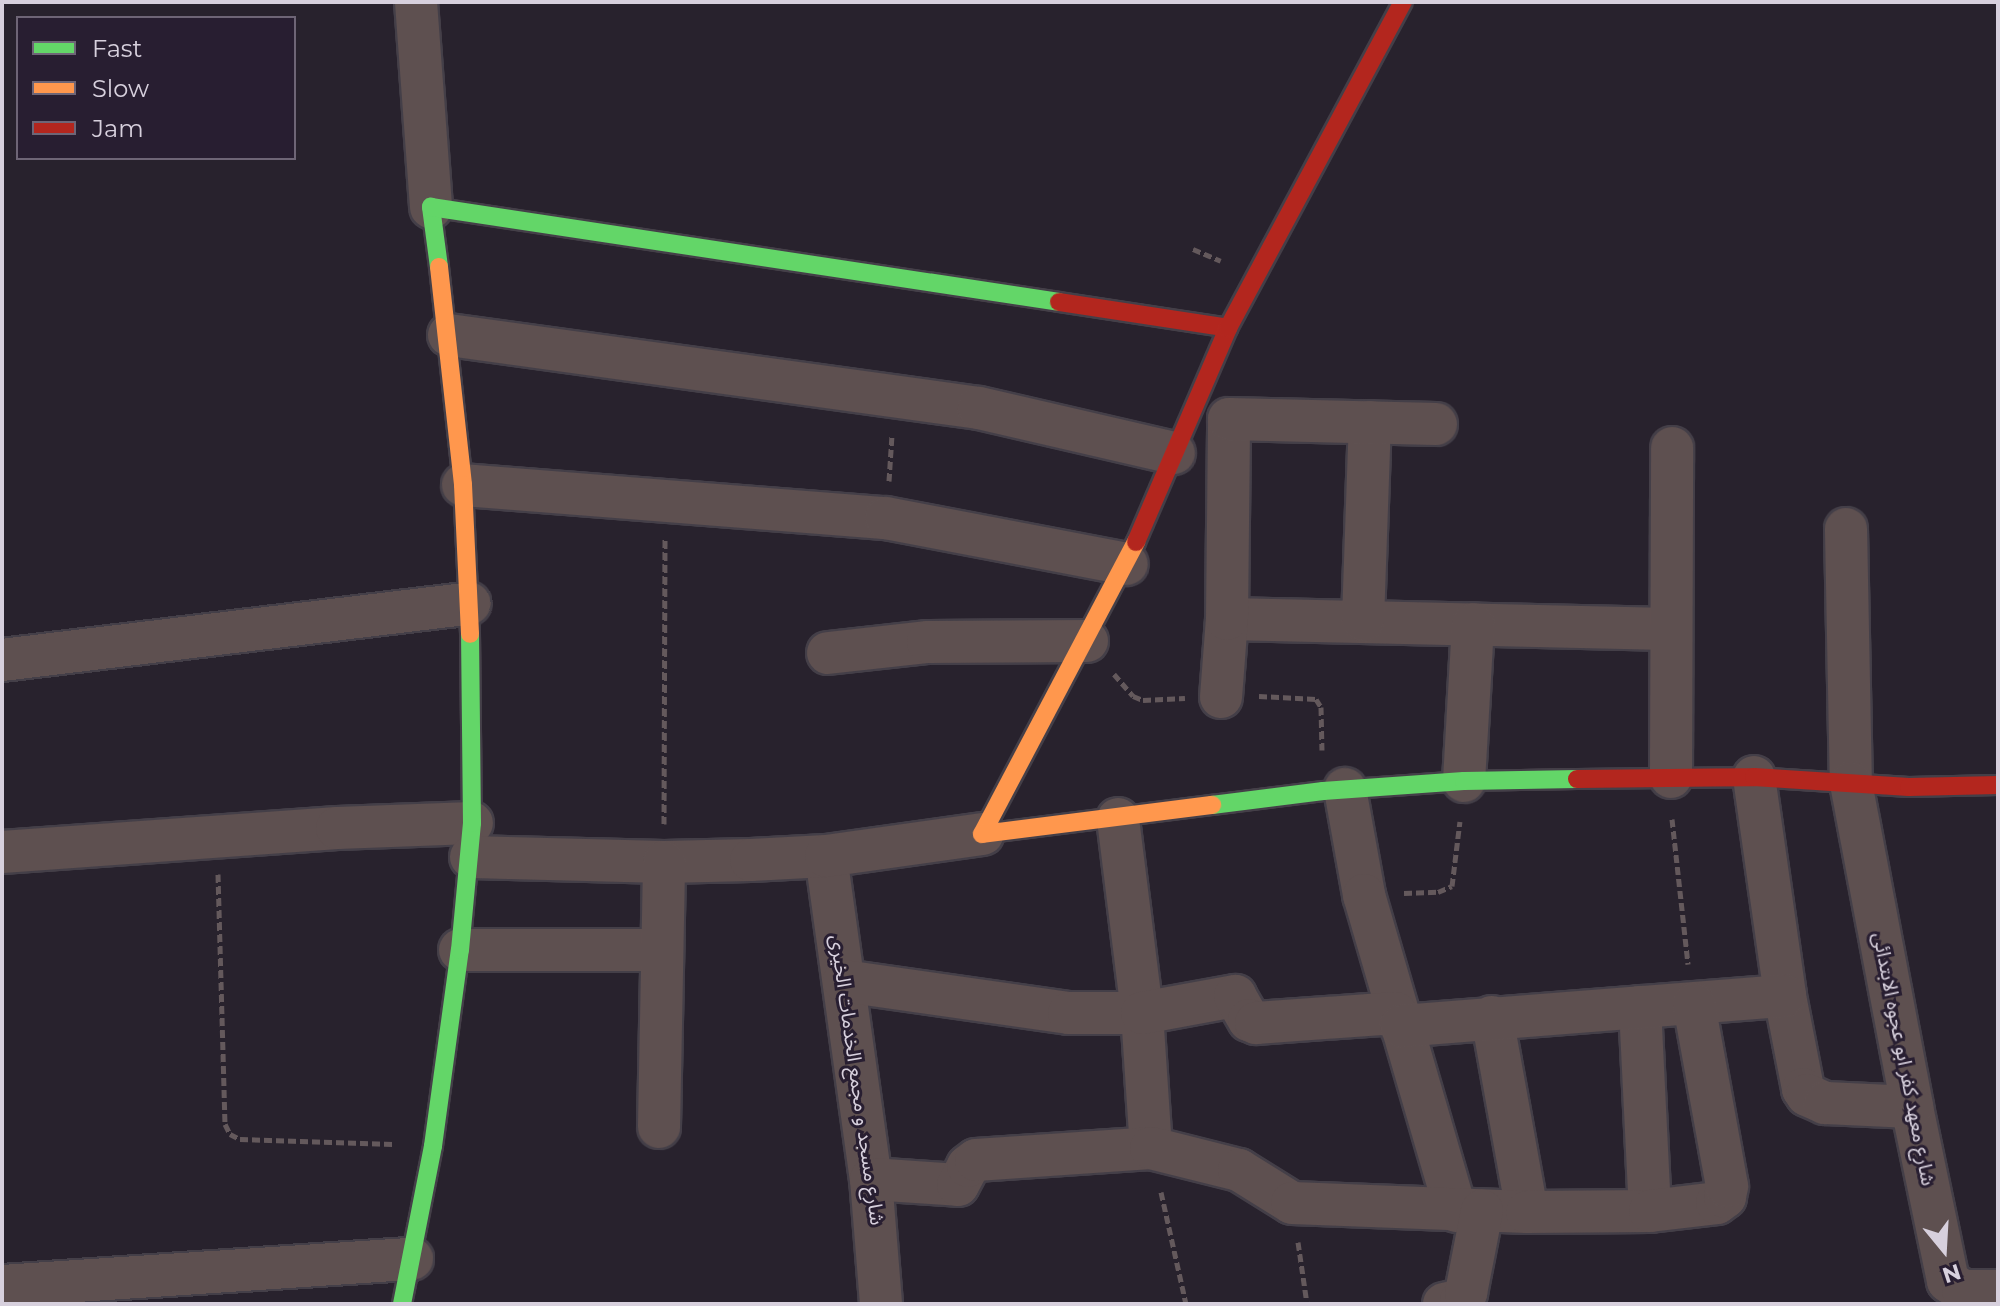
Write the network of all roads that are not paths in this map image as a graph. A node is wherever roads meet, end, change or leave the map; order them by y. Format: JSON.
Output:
{"nodes":[{"id":1,"x":416,"y":2,"type":"edge"},
{"id":2,"x":1403,"y":2,"type":"edge"},
{"id":3,"x":431,"y":207,"type":"junction"},
{"id":4,"x":1228,"y":328,"type":"junction"},
{"id":5,"x":449,"y":335,"type":"junction"},
{"id":6,"x":1370,"y":422,"type":"junction"},
{"id":7,"x":1436,"y":424,"type":"dead end"},
{"id":8,"x":1197,"y":430,"type":"junction"},
{"id":9,"x":1672,"y":448,"type":"dead end"},
{"id":10,"x":463,"y":485,"type":"junction"},
{"id":11,"x":1846,"y":529,"type":"dead end"},
{"id":12,"x":1127,"y":564,"type":"junction"},
{"id":13,"x":470,"y":603,"type":"junction"},
{"id":14,"x":1227,"y":619,"type":"junction"},
{"id":15,"x":1363,"y":620,"type":"junction"},
{"id":16,"x":1473,"y":624,"type":"junction"},
{"id":17,"x":1670,"y":629,"type":"junction"},
{"id":18,"x":1087,"y":641,"type":"junction"},
{"id":19,"x":828,"y":653,"type":"dead end"},
{"id":20,"x":2,"y":660,"type":"edge"},
{"id":21,"x":1221,"y":697,"type":"road end"},
{"id":22,"x":1671,"y":777,"type":"junction"},
{"id":23,"x":1754,"y":777,"type":"junction"},
{"id":24,"x":1464,"y":781,"type":"junction"},
{"id":25,"x":1851,"y":783,"type":"junction"},
{"id":26,"x":1998,"y":785,"type":"edge"},
{"id":27,"x":1334,"y":790,"type":"junction"},
{"id":28,"x":1118,"y":819,"type":"junction"},
{"id":29,"x":982,"y":834,"type":"junction"},
{"id":30,"x":472,"y":840,"type":"junction"},
{"id":31,"x":2,"y":852,"type":"edge"},
{"id":32,"x":826,"y":856,"type":"junction"},
{"id":33,"x":664,"y":862,"type":"junction"},
{"id":34,"x":460,"y":950,"type":"junction"},
{"id":35,"x":661,"y":950,"type":"junction"},
{"id":36,"x":844,"y":981,"type":"junction"},
{"id":37,"x":1785,"y":996,"type":"junction"},
{"id":38,"x":1694,"y":1004,"type":"junction"},
{"id":39,"x":1640,"y":1007,"type":"junction"},
{"id":40,"x":1142,"y":1013,"type":"junction"},
{"id":41,"x":1492,"y":1017,"type":"junction"},
{"id":42,"x":1398,"y":1020,"type":"junction"},
{"id":43,"x":1912,"y":1107,"type":"junction"},
{"id":44,"x":659,"y":1127,"type":"dead end"},
{"id":45,"x":1151,"y":1148,"type":"junction"},
{"id":46,"x":871,"y":1179,"type":"junction"},
{"id":47,"x":1469,"y":1211,"type":"junction"},
{"id":48,"x":1650,"y":1211,"type":"junction"},
{"id":49,"x":1527,"y":1212,"type":"junction"},
{"id":50,"x":412,"y":1259,"type":"junction"},
{"id":51,"x":2,"y":1286,"type":"edge"},
{"id":52,"x":1998,"y":1291,"type":"edge"},
{"id":53,"x":402,"y":1304,"type":"edge"},
{"id":54,"x":881,"y":1304,"type":"edge"},
{"id":55,"x":1444,"y":1304,"type":"edge"}],
"edges":[{"from":1,"to":3,"type":"street"},
{"from":2,"to":4,"type":"street"},
{"from":3,"to":4,"type":"street"},
{"from":3,"to":5,"type":"street"},
{"from":4,"to":8,"type":"street"},
{"from":5,"to":8,"type":"street"},
{"from":5,"to":10,"type":"street"},
{"from":6,"to":7,"type":"street"},
{"from":6,"to":8,"type":"street"},
{"from":6,"to":15,"type":"street"},
{"from":8,"to":12,"type":"street"},
{"from":8,"to":14,"type":"street"},
{"from":9,"to":17,"type":"street"},
{"from":10,"to":12,"type":"street"},
{"from":10,"to":13,"type":"street"},
{"from":11,"to":25,"type":"street","name":"شارع معهد كفر ابو عجوه الابتدائى"},
{"from":12,"to":18,"type":"street"},
{"from":13,"to":20,"type":"street"},
{"from":13,"to":30,"type":"street"},
{"from":14,"to":15,"type":"street"},
{"from":14,"to":21,"type":"street"},
{"from":15,"to":16,"type":"street"},
{"from":16,"to":17,"type":"street"},
{"from":16,"to":24,"type":"street"},
{"from":17,"to":22,"type":"street"},
{"from":18,"to":19,"type":"street"},
{"from":18,"to":29,"type":"street"},
{"from":22,"to":23,"type":"street"},
{"from":22,"to":24,"type":"street"},
{"from":23,"to":25,"type":"street"},
{"from":23,"to":37,"type":"street"},
{"from":24,"to":27,"type":"street"},
{"from":25,"to":26,"type":"street"},
{"from":25,"to":43,"type":"street","name":"شارع معهد كفر ابو عجوه الابتدائى"},
{"from":27,"to":28,"type":"street"},
{"from":27,"to":42,"type":"street"},
{"from":28,"to":29,"type":"street"},
{"from":28,"to":40,"type":"street"},
{"from":29,"to":32,"type":"street"},
{"from":30,"to":31,"type":"street"},
{"from":30,"to":33,"type":"street"},
{"from":30,"to":34,"type":"street"},
{"from":32,"to":33,"type":"street"},
{"from":32,"to":36,"type":"street","name":"شارع مسجد و مجمع الخدمات الخيرى"},
{"from":33,"to":35,"type":"street"},
{"from":34,"to":35,"type":"street"},
{"from":34,"to":50,"type":"street"},
{"from":35,"to":44,"type":"street"},
{"from":36,"to":40,"type":"street"},
{"from":36,"to":46,"type":"street","name":"شارع مسجد و مجمع الخدمات الخيرى"},
{"from":37,"to":38,"type":"street"},
{"from":37,"to":43,"type":"street"},
{"from":38,"to":39,"type":"street"},
{"from":38,"to":48,"type":"street"},
{"from":39,"to":41,"type":"street"},
{"from":39,"to":48,"type":"street"},
{"from":40,"to":42,"type":"street"},
{"from":40,"to":45,"type":"street"},
{"from":41,"to":42,"type":"street"},
{"from":41,"to":49,"type":"street"},
{"from":42,"to":47,"type":"street"},
{"from":43,"to":52,"type":"street","name":"شارع معهد كفر ابو عجوه الابتدائى"},
{"from":45,"to":46,"type":"street"},
{"from":45,"to":47,"type":"street"},
{"from":46,"to":54,"type":"street","name":"شارع مسجد و مجمع الخدمات الخيرى"},
{"from":47,"to":49,"type":"street"},
{"from":47,"to":55,"type":"street"},
{"from":48,"to":49,"type":"street"},
{"from":50,"to":51,"type":"street"},
{"from":50,"to":53,"type":"street"}]}
